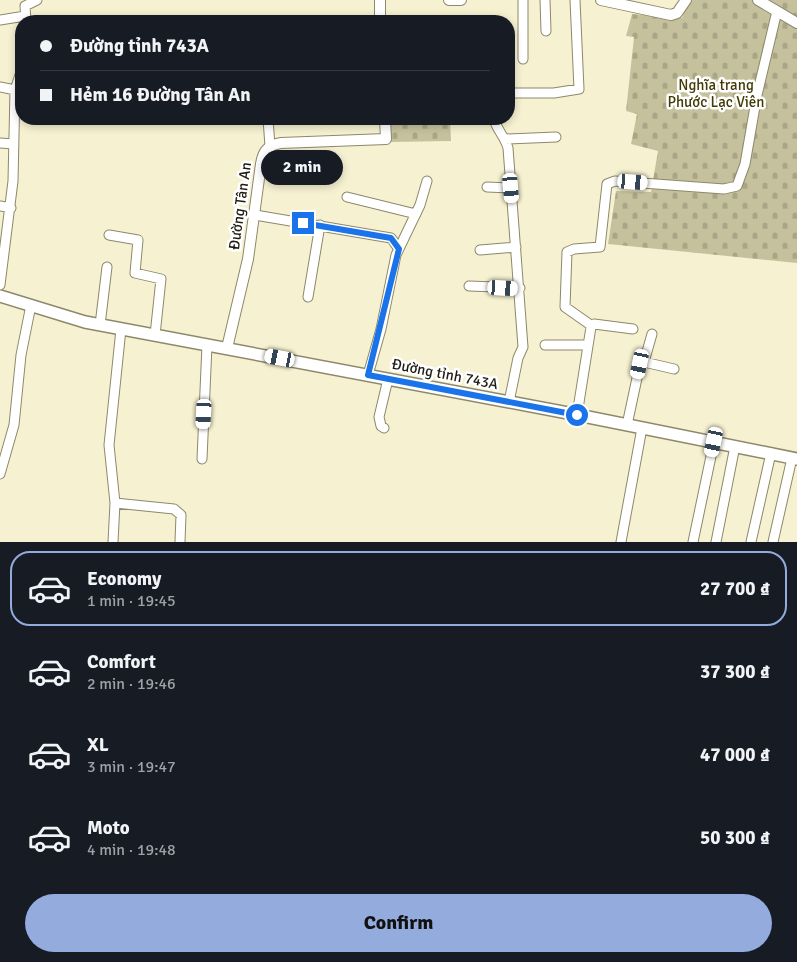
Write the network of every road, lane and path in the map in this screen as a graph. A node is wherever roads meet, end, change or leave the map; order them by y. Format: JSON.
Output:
{"nodes":[{"id":1,"x":19,"y":0,"type":"edge"},
{"id":2,"x":37,"y":0,"type":"edge"},
{"id":3,"x":380,"y":0,"type":"edge"},
{"id":4,"x":449,"y":0,"type":"edge"},
{"id":5,"x":461,"y":0,"type":"edge"},
{"id":6,"x":522,"y":0,"type":"edge"},
{"id":7,"x":545,"y":0,"type":"edge"},
{"id":8,"x":575,"y":0,"type":"edge"},
{"id":9,"x":603,"y":0,"type":"edge"},
{"id":10,"x":686,"y":0,"type":"edge"},
{"id":11,"x":758,"y":0,"type":"edge"},
{"id":12,"x":777,"y":11,"type":"junction"},
{"id":13,"x":25,"y":15,"type":"edge"},
{"id":14,"x":25,"y":15,"type":"edge"},
{"id":15,"x":380,"y":15,"type":"edge"},
{"id":16,"x":15,"y":18,"type":"edge"},
{"id":17,"x":0,"y":20,"type":"edge"},
{"id":18,"x":797,"y":23,"type":"edge"},
{"id":19,"x":546,"y":31,"type":"dead end"},
{"id":20,"x":523,"y":59,"type":"dead end"},
{"id":21,"x":0,"y":87,"type":"edge"},
{"id":22,"x":15,"y":90,"type":"edge"},
{"id":23,"x":515,"y":93,"type":"edge"},
{"id":24,"x":16,"y":125,"type":"edge"},
{"id":25,"x":268,"y":125,"type":"edge"},
{"id":26,"x":386,"y":125,"type":"edge"},
{"id":27,"x":496,"y":125,"type":"edge"},
{"id":28,"x":556,"y":136,"type":"dead end"},
{"id":29,"x":505,"y":139,"type":"junction"},
{"id":30,"x":0,"y":142,"type":"edge"},
{"id":31,"x":14,"y":144,"type":"junction"},
{"id":32,"x":270,"y":146,"type":"junction"},
{"id":33,"x":428,"y":181,"type":"dead end"},
{"id":34,"x":487,"y":188,"type":"dead end"},
{"id":35,"x":511,"y":188,"type":"junction"},
{"id":36,"x":348,"y":197,"type":"dead end"},
{"id":37,"x":0,"y":206,"type":"edge"},
{"id":38,"x":11,"y":208,"type":"junction"},
{"id":39,"x":416,"y":214,"type":"junction"},
{"id":40,"x":254,"y":215,"type":"junction"},
{"id":41,"x":320,"y":226,"type":"junction"},
{"id":42,"x":109,"y":235,"type":"dead end"},
{"id":43,"x":516,"y":247,"type":"junction"},
{"id":44,"x":399,"y":249,"type":"junction"},
{"id":45,"x":480,"y":250,"type":"dead end"},
{"id":46,"x":107,"y":267,"type":"dead end"},
{"id":47,"x":0,"y":285,"type":"edge"},
{"id":48,"x":469,"y":286,"type":"dead end"},
{"id":49,"x":520,"y":288,"type":"junction"},
{"id":50,"x":0,"y":296,"type":"edge"},
{"id":51,"x":308,"y":297,"type":"dead end"},
{"id":52,"x":31,"y":305,"type":"junction"},
{"id":53,"x":100,"y":325,"type":"junction"},
{"id":54,"x":592,"y":326,"type":"junction"},
{"id":55,"x":121,"y":328,"type":"junction"},
{"id":56,"x":633,"y":329,"type":"dead end"},
{"id":57,"x":652,"y":334,"type":"dead end"},
{"id":58,"x":155,"y":335,"type":"junction"},
{"id":59,"x":207,"y":345,"type":"junction"},
{"id":60,"x":545,"y":345,"type":"dead end"},
{"id":61,"x":587,"y":345,"type":"junction"},
{"id":62,"x":227,"y":348,"type":"junction"},
{"id":63,"x":644,"y":362,"type":"junction"},
{"id":64,"x":674,"y":369,"type":"dead end"},
{"id":65,"x":368,"y":375,"type":"junction"},
{"id":66,"x":388,"y":379,"type":"junction"},
{"id":67,"x":509,"y":402,"type":"junction"},
{"id":68,"x":577,"y":415,"type":"junction"},
{"id":69,"x":627,"y":425,"type":"junction"},
{"id":70,"x":384,"y":428,"type":"dead end"},
{"id":71,"x":642,"y":428,"type":"junction"},
{"id":72,"x":714,"y":442,"type":"junction"},
{"id":73,"x":735,"y":446,"type":"junction"},
{"id":74,"x":771,"y":454,"type":"junction"},
{"id":75,"x":202,"y":458,"type":"dead end"},
{"id":76,"x":795,"y":458,"type":"edge"},
{"id":77,"x":0,"y":474,"type":"edge"},
{"id":78,"x":115,"y":503,"type":"junction"},
{"id":79,"x":113,"y":542,"type":"edge"},
{"id":80,"x":180,"y":542,"type":"edge"},
{"id":81,"x":621,"y":542,"type":"edge"},
{"id":82,"x":693,"y":542,"type":"edge"},
{"id":83,"x":716,"y":542,"type":"edge"},
{"id":84,"x":751,"y":542,"type":"edge"},
{"id":85,"x":773,"y":542,"type":"edge"}],
"edges":[{"from":1,"to":13,"type":"street"},
{"from":2,"to":14,"type":"street"},
{"from":3,"to":15,"type":"street"},
{"from":4,"to":5,"type":"street"},
{"from":6,"to":20,"type":"street"},
{"from":7,"to":19,"type":"street"},
{"from":8,"to":23,"type":"street"},
{"from":9,"to":10,"type":"street"},
{"from":11,"to":12,"type":"street"},
{"from":12,"to":18,"type":"street"},
{"from":12,"to":54,"type":"street"},
{"from":16,"to":17,"type":"street"},
{"from":21,"to":22,"type":"street"},
{"from":24,"to":31,"type":"street"},
{"from":25,"to":32,"type":"street"},
{"from":26,"to":32,"type":"street"},
{"from":27,"to":29,"type":"street"},
{"from":28,"to":29,"type":"street"},
{"from":29,"to":35,"type":"street"},
{"from":30,"to":31,"type":"street"},
{"from":31,"to":38,"type":"street"},
{"from":32,"to":40,"type":"street","name":"Đường Tân An"},
{"from":33,"to":39,"type":"street"},
{"from":34,"to":35,"type":"street"},
{"from":35,"to":43,"type":"street"},
{"from":36,"to":39,"type":"street"},
{"from":37,"to":38,"type":"street"},
{"from":38,"to":47,"type":"street"},
{"from":39,"to":44,"type":"street"},
{"from":40,"to":41,"type":"street"},
{"from":40,"to":62,"type":"street","name":"Đường Tân An"},
{"from":41,"to":44,"type":"street"},
{"from":41,"to":51,"type":"street"},
{"from":42,"to":58,"type":"street"},
{"from":43,"to":45,"type":"street"},
{"from":43,"to":49,"type":"street"},
{"from":44,"to":65,"type":"street"},
{"from":46,"to":53,"type":"street"},
{"from":48,"to":49,"type":"street"},
{"from":49,"to":67,"type":"street"},
{"from":50,"to":52,"type":"main road","name":"Đường tỉnh 743A"},
{"from":52,"to":53,"type":"main road","name":"Đường tỉnh 743A"},
{"from":52,"to":77,"type":"street"},
{"from":53,"to":55,"type":"main road","name":"Đường tỉnh 743A"},
{"from":54,"to":56,"type":"street"},
{"from":54,"to":61,"type":"street"},
{"from":55,"to":58,"type":"main road","name":"Đường tỉnh 743A"},
{"from":55,"to":78,"type":"street"},
{"from":57,"to":63,"type":"street"},
{"from":58,"to":59,"type":"main road","name":"Đường tỉnh 743A"},
{"from":59,"to":62,"type":"main road","name":"Đường tỉnh 743A"},
{"from":59,"to":75,"type":"street"},
{"from":60,"to":61,"type":"street"},
{"from":61,"to":68,"type":"street"},
{"from":62,"to":65,"type":"main road","name":"Đường tỉnh 743A"},
{"from":63,"to":64,"type":"street"},
{"from":63,"to":69,"type":"street"},
{"from":65,"to":66,"type":"main road","name":"Đường tỉnh 743A"},
{"from":66,"to":67,"type":"main road","name":"Đường tỉnh 743A"},
{"from":66,"to":70,"type":"street"},
{"from":67,"to":68,"type":"main road","name":"Đường tỉnh 743A"},
{"from":68,"to":69,"type":"main road","name":"Đường tỉnh 743A"},
{"from":69,"to":71,"type":"main road","name":"Đường tỉnh 743A"},
{"from":71,"to":72,"type":"main road","name":"Đường tỉnh 743A"},
{"from":71,"to":81,"type":"street"},
{"from":72,"to":73,"type":"main road","name":"Đường tỉnh 743A"},
{"from":72,"to":82,"type":"street"},
{"from":73,"to":74,"type":"main road","name":"Đường tỉnh 743A"},
{"from":73,"to":83,"type":"street"},
{"from":74,"to":76,"type":"main road","name":"Đường tỉnh 743A"},
{"from":74,"to":84,"type":"street"},
{"from":76,"to":85,"type":"street"},
{"from":78,"to":79,"type":"street"},
{"from":78,"to":80,"type":"street"}]}
